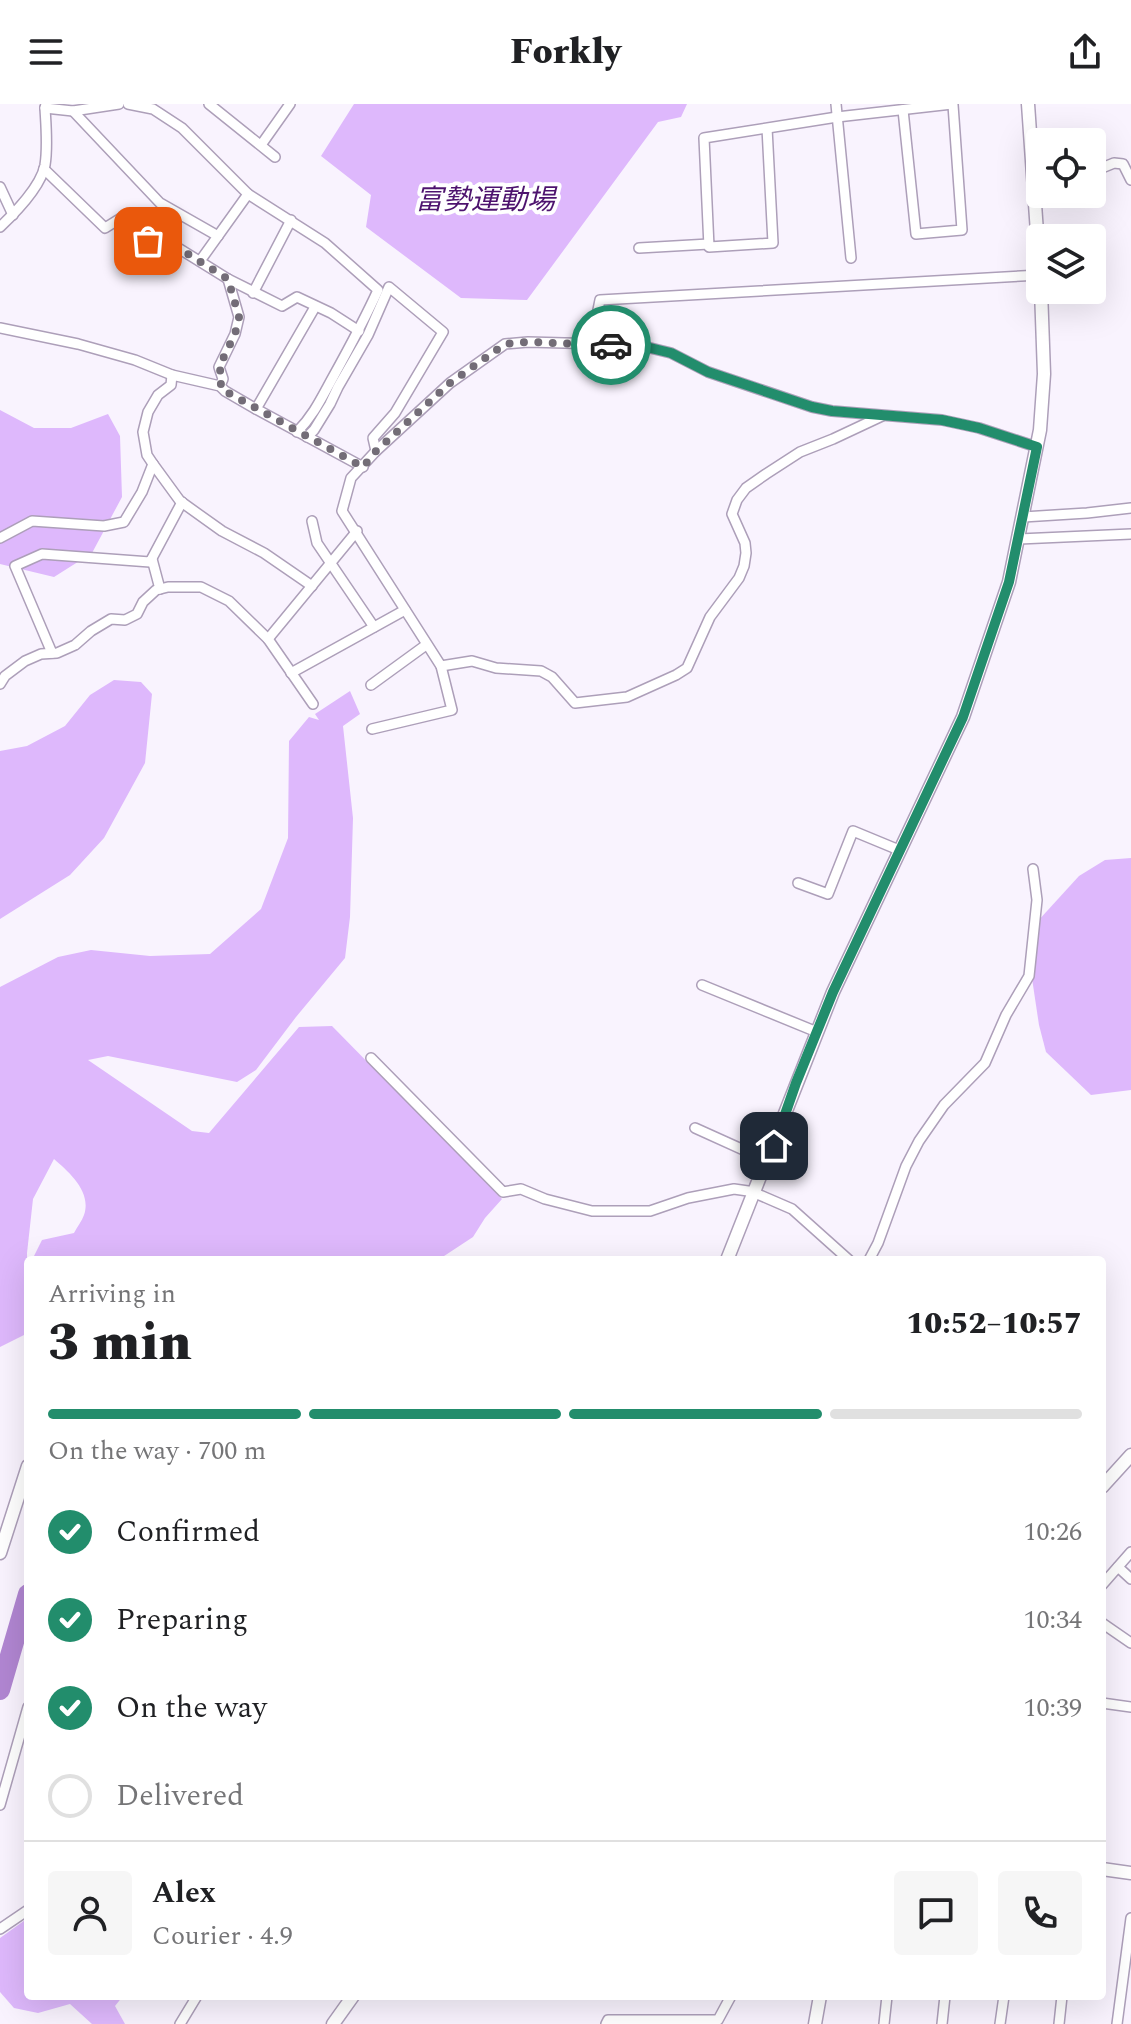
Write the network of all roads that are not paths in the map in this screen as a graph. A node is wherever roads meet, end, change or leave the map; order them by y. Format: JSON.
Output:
{"nodes":[{"id":1,"x":119,"y":104,"type":"edge"},
{"id":2,"x":128,"y":104,"type":"edge"},
{"id":3,"x":209,"y":104,"type":"edge"},
{"id":4,"x":290,"y":104,"type":"edge"},
{"id":5,"x":836,"y":104,"type":"edge"},
{"id":6,"x":952,"y":104,"type":"edge"},
{"id":7,"x":1028,"y":104,"type":"edge"},
{"id":8,"x":45,"y":106,"type":"edge"},
{"id":9,"x":903,"y":110,"type":"junction"},
{"id":10,"x":73,"y":111,"type":"junction"},
{"id":11,"x":837,"y":117,"type":"junction"},
{"id":12,"x":767,"y":128,"type":"junction"},
{"id":13,"x":1031,"y":128,"type":"edge"},
{"id":14,"x":261,"y":145,"type":"junction"},
{"id":15,"x":275,"y":157,"type":"dead end"},
{"id":16,"x":1106,"y":166,"type":"edge"},
{"id":17,"x":44,"y":169,"type":"junction"},
{"id":18,"x":1131,"y":180,"type":"edge"},
{"id":19,"x":0,"y":187,"type":"edge"},
{"id":20,"x":248,"y":194,"type":"junction"},
{"id":21,"x":13,"y":215,"type":"junction"},
{"id":22,"x":291,"y":220,"type":"junction"},
{"id":23,"x":0,"y":227,"type":"edge"},
{"id":24,"x":218,"y":236,"type":"junction"},
{"id":25,"x":709,"y":244,"type":"junction"},
{"id":26,"x":639,"y":248,"type":"dead end"},
{"id":27,"x":851,"y":258,"type":"dead end"},
{"id":28,"x":200,"y":261,"type":"junction"},
{"id":29,"x":1026,"y":276,"type":"edge"},
{"id":30,"x":228,"y":279,"type":"junction"},
{"id":31,"x":253,"y":293,"type":"junction"},
{"id":32,"x":1042,"y":304,"type":"edge"},
{"id":33,"x":315,"y":307,"type":"junction"},
{"id":34,"x":0,"y":328,"type":"edge"},
{"id":35,"x":359,"y":331,"type":"junction"},
{"id":36,"x":591,"y":345,"type":"junction"},
{"id":37,"x":172,"y":375,"type":"junction"},
{"id":38,"x":220,"y":386,"type":"junction"},
{"id":39,"x":256,"y":409,"type":"junction"},
{"id":40,"x":884,"y":416,"type":"junction"},
{"id":41,"x":302,"y":434,"type":"junction"},
{"id":42,"x":1037,"y":447,"type":"junction"},
{"id":43,"x":376,"y":451,"type":"junction"},
{"id":44,"x":153,"y":464,"type":"junction"},
{"id":45,"x":363,"y":467,"type":"junction"},
{"id":46,"x":182,"y":502,"type":"junction"},
{"id":47,"x":1131,"y":508,"type":"edge"},
{"id":48,"x":1023,"y":517,"type":"junction"},
{"id":49,"x":312,"y":521,"type":"dead end"},
{"id":50,"x":357,"y":531,"type":"junction"},
{"id":51,"x":1131,"y":534,"type":"edge"},
{"id":52,"x":0,"y":538,"type":"edge"},
{"id":53,"x":1019,"y":539,"type":"junction"},
{"id":54,"x":152,"y":559,"type":"junction"},
{"id":55,"x":331,"y":563,"type":"junction"},
{"id":56,"x":312,"y":586,"type":"junction"},
{"id":57,"x":160,"y":589,"type":"junction"},
{"id":58,"x":405,"y":610,"type":"junction"},
{"id":59,"x":374,"y":627,"type":"junction"},
{"id":60,"x":268,"y":639,"type":"junction"},
{"id":61,"x":426,"y":645,"type":"junction"},
{"id":62,"x":52,"y":653,"type":"junction"},
{"id":63,"x":441,"y":666,"type":"junction"},
{"id":64,"x":291,"y":673,"type":"junction"},
{"id":65,"x":0,"y":684,"type":"edge"},
{"id":66,"x":371,"y":685,"type":"dead end"},
{"id":67,"x":313,"y":704,"type":"dead end"},
{"id":68,"x":372,"y":729,"type":"dead end"},
{"id":69,"x":899,"y":850,"type":"junction"},
{"id":70,"x":1033,"y":869,"type":"dead end"},
{"id":71,"x":798,"y":883,"type":"dead end"},
{"id":72,"x":702,"y":985,"type":"dead end"},
{"id":73,"x":817,"y":1032,"type":"junction"},
{"id":74,"x":371,"y":1058,"type":"dead end"},
{"id":75,"x":695,"y":1128,"type":"dead end"},
{"id":76,"x":768,"y":1161,"type":"junction"},
{"id":77,"x":755,"y":1192,"type":"junction"},
{"id":78,"x":729,"y":1256,"type":"edge"},
{"id":79,"x":845,"y":1256,"type":"edge"},
{"id":80,"x":871,"y":1256,"type":"edge"},
{"id":81,"x":1131,"y":1455,"type":"edge"},
{"id":82,"x":24,"y":1478,"type":"edge"},
{"id":83,"x":1106,"y":1483,"type":"edge"},
{"id":84,"x":1131,"y":1552,"type":"edge"},
{"id":85,"x":0,"y":1553,"type":"edge"},
{"id":86,"x":1118,"y":1567,"type":"junction"},
{"id":87,"x":1131,"y":1579,"type":"edge"},
{"id":88,"x":1106,"y":1580,"type":"edge"},
{"id":89,"x":1106,"y":1626,"type":"edge"},
{"id":90,"x":1131,"y":1643,"type":"edge"},
{"id":91,"x":1106,"y":1704,"type":"edge"},
{"id":92,"x":1131,"y":1707,"type":"edge"},
{"id":93,"x":24,"y":1721,"type":"edge"},
{"id":94,"x":0,"y":1805,"type":"edge"},
{"id":95,"x":1106,"y":1870,"type":"edge"},
{"id":96,"x":1131,"y":1873,"type":"edge"},
{"id":97,"x":24,"y":1910,"type":"edge"},
{"id":98,"x":1131,"y":1918,"type":"edge"},
{"id":99,"x":0,"y":1929,"type":"edge"},
{"id":100,"x":195,"y":2000,"type":"edge"},
{"id":101,"x":350,"y":2000,"type":"edge"},
{"id":102,"x":729,"y":2000,"type":"edge"},
{"id":103,"x":819,"y":2000,"type":"edge"},
{"id":104,"x":887,"y":2000,"type":"edge"},
{"id":105,"x":945,"y":2000,"type":"edge"},
{"id":106,"x":1003,"y":2000,"type":"edge"},
{"id":107,"x":1062,"y":2000,"type":"edge"},
{"id":108,"x":180,"y":2024,"type":"edge"},
{"id":109,"x":333,"y":2024,"type":"edge"},
{"id":110,"x":606,"y":2024,"type":"edge"},
{"id":111,"x":815,"y":2024,"type":"edge"},
{"id":112,"x":884,"y":2024,"type":"edge"},
{"id":113,"x":942,"y":2024,"type":"edge"},
{"id":114,"x":1000,"y":2024,"type":"edge"},
{"id":115,"x":1059,"y":2024,"type":"edge"},
{"id":116,"x":1117,"y":2024,"type":"edge"}],
"edges":[{"from":1,"to":10,"type":"street"},
{"from":2,"to":20,"type":"street"},
{"from":3,"to":14,"type":"street"},
{"from":4,"to":14,"type":"street"},
{"from":5,"to":11,"type":"street"},
{"from":6,"to":9,"type":"street"},
{"from":6,"to":9,"type":"street"},
{"from":7,"to":13,"type":"street"},
{"from":8,"to":10,"type":"street"},
{"from":8,"to":17,"type":"street"},
{"from":9,"to":11,"type":"street"},
{"from":10,"to":24,"type":"street"},
{"from":11,"to":12,"type":"street"},
{"from":11,"to":27,"type":"street"},
{"from":12,"to":25,"type":"street"},
{"from":12,"to":25,"type":"street"},
{"from":14,"to":15,"type":"street"},
{"from":16,"to":18,"type":"street"},
{"from":17,"to":21,"type":"street"},
{"from":17,"to":28,"type":"street"},
{"from":19,"to":21,"type":"street"},
{"from":20,"to":22,"type":"street"},
{"from":20,"to":24,"type":"street"},
{"from":21,"to":23,"type":"street"},
{"from":22,"to":31,"type":"street"},
{"from":22,"to":35,"type":"street"},
{"from":24,"to":28,"type":"street"},
{"from":25,"to":26,"type":"street"},
{"from":28,"to":30,"type":"street"},
{"from":29,"to":36,"type":"street"},
{"from":30,"to":31,"type":"street"},
{"from":30,"to":38,"type":"street"},
{"from":31,"to":33,"type":"street"},
{"from":32,"to":42,"type":"street"},
{"from":33,"to":35,"type":"street"},
{"from":33,"to":39,"type":"street"},
{"from":34,"to":37,"type":"street"},
{"from":35,"to":41,"type":"street"},
{"from":36,"to":40,"type":"street"},
{"from":36,"to":43,"type":"street"},
{"from":37,"to":38,"type":"street"},
{"from":37,"to":44,"type":"street"},
{"from":38,"to":39,"type":"street"},
{"from":39,"to":41,"type":"street"},
{"from":40,"to":42,"type":"street"},
{"from":40,"to":63,"type":"street"},
{"from":41,"to":43,"type":"street"},
{"from":41,"to":45,"type":"street"},
{"from":42,"to":48,"type":"street"},
{"from":43,"to":45,"type":"street"},
{"from":44,"to":46,"type":"street"},
{"from":44,"to":52,"type":"street"},
{"from":45,"to":50,"type":"street"},
{"from":46,"to":54,"type":"street"},
{"from":46,"to":56,"type":"street"},
{"from":47,"to":48,"type":"street"},
{"from":48,"to":53,"type":"street"},
{"from":49,"to":55,"type":"street"},
{"from":50,"to":55,"type":"street"},
{"from":50,"to":58,"type":"street"},
{"from":51,"to":53,"type":"street"},
{"from":53,"to":69,"type":"street"},
{"from":54,"to":57,"type":"street"},
{"from":54,"to":62,"type":"street"},
{"from":55,"to":56,"type":"street"},
{"from":55,"to":59,"type":"street"},
{"from":56,"to":60,"type":"street"},
{"from":57,"to":60,"type":"street"},
{"from":57,"to":62,"type":"street"},
{"from":58,"to":59,"type":"street"},
{"from":58,"to":61,"type":"street"},
{"from":59,"to":64,"type":"street"},
{"from":60,"to":64,"type":"street"},
{"from":61,"to":63,"type":"street"},
{"from":61,"to":66,"type":"street"},
{"from":62,"to":65,"type":"street"},
{"from":63,"to":68,"type":"street"},
{"from":64,"to":67,"type":"street"},
{"from":69,"to":71,"type":"street"},
{"from":69,"to":73,"type":"street"},
{"from":70,"to":80,"type":"street"},
{"from":72,"to":73,"type":"street"},
{"from":73,"to":76,"type":"street"},
{"from":74,"to":77,"type":"street"},
{"from":75,"to":76,"type":"street"},
{"from":76,"to":77,"type":"street"},
{"from":77,"to":78,"type":"street"},
{"from":77,"to":79,"type":"street"},
{"from":81,"to":83,"type":"street"},
{"from":82,"to":85,"type":"street"},
{"from":84,"to":86,"type":"street"},
{"from":86,"to":87,"type":"street"},
{"from":86,"to":88,"type":"street"},
{"from":89,"to":90,"type":"street"},
{"from":91,"to":92,"type":"street"},
{"from":93,"to":94,"type":"street"},
{"from":95,"to":96,"type":"street"},
{"from":97,"to":99,"type":"street"},
{"from":98,"to":116,"type":"street"},
{"from":100,"to":108,"type":"street"},
{"from":101,"to":109,"type":"street"},
{"from":102,"to":110,"type":"street"},
{"from":103,"to":111,"type":"street"},
{"from":104,"to":112,"type":"street"},
{"from":105,"to":113,"type":"street"},
{"from":106,"to":114,"type":"street"},
{"from":107,"to":115,"type":"street"}]}
